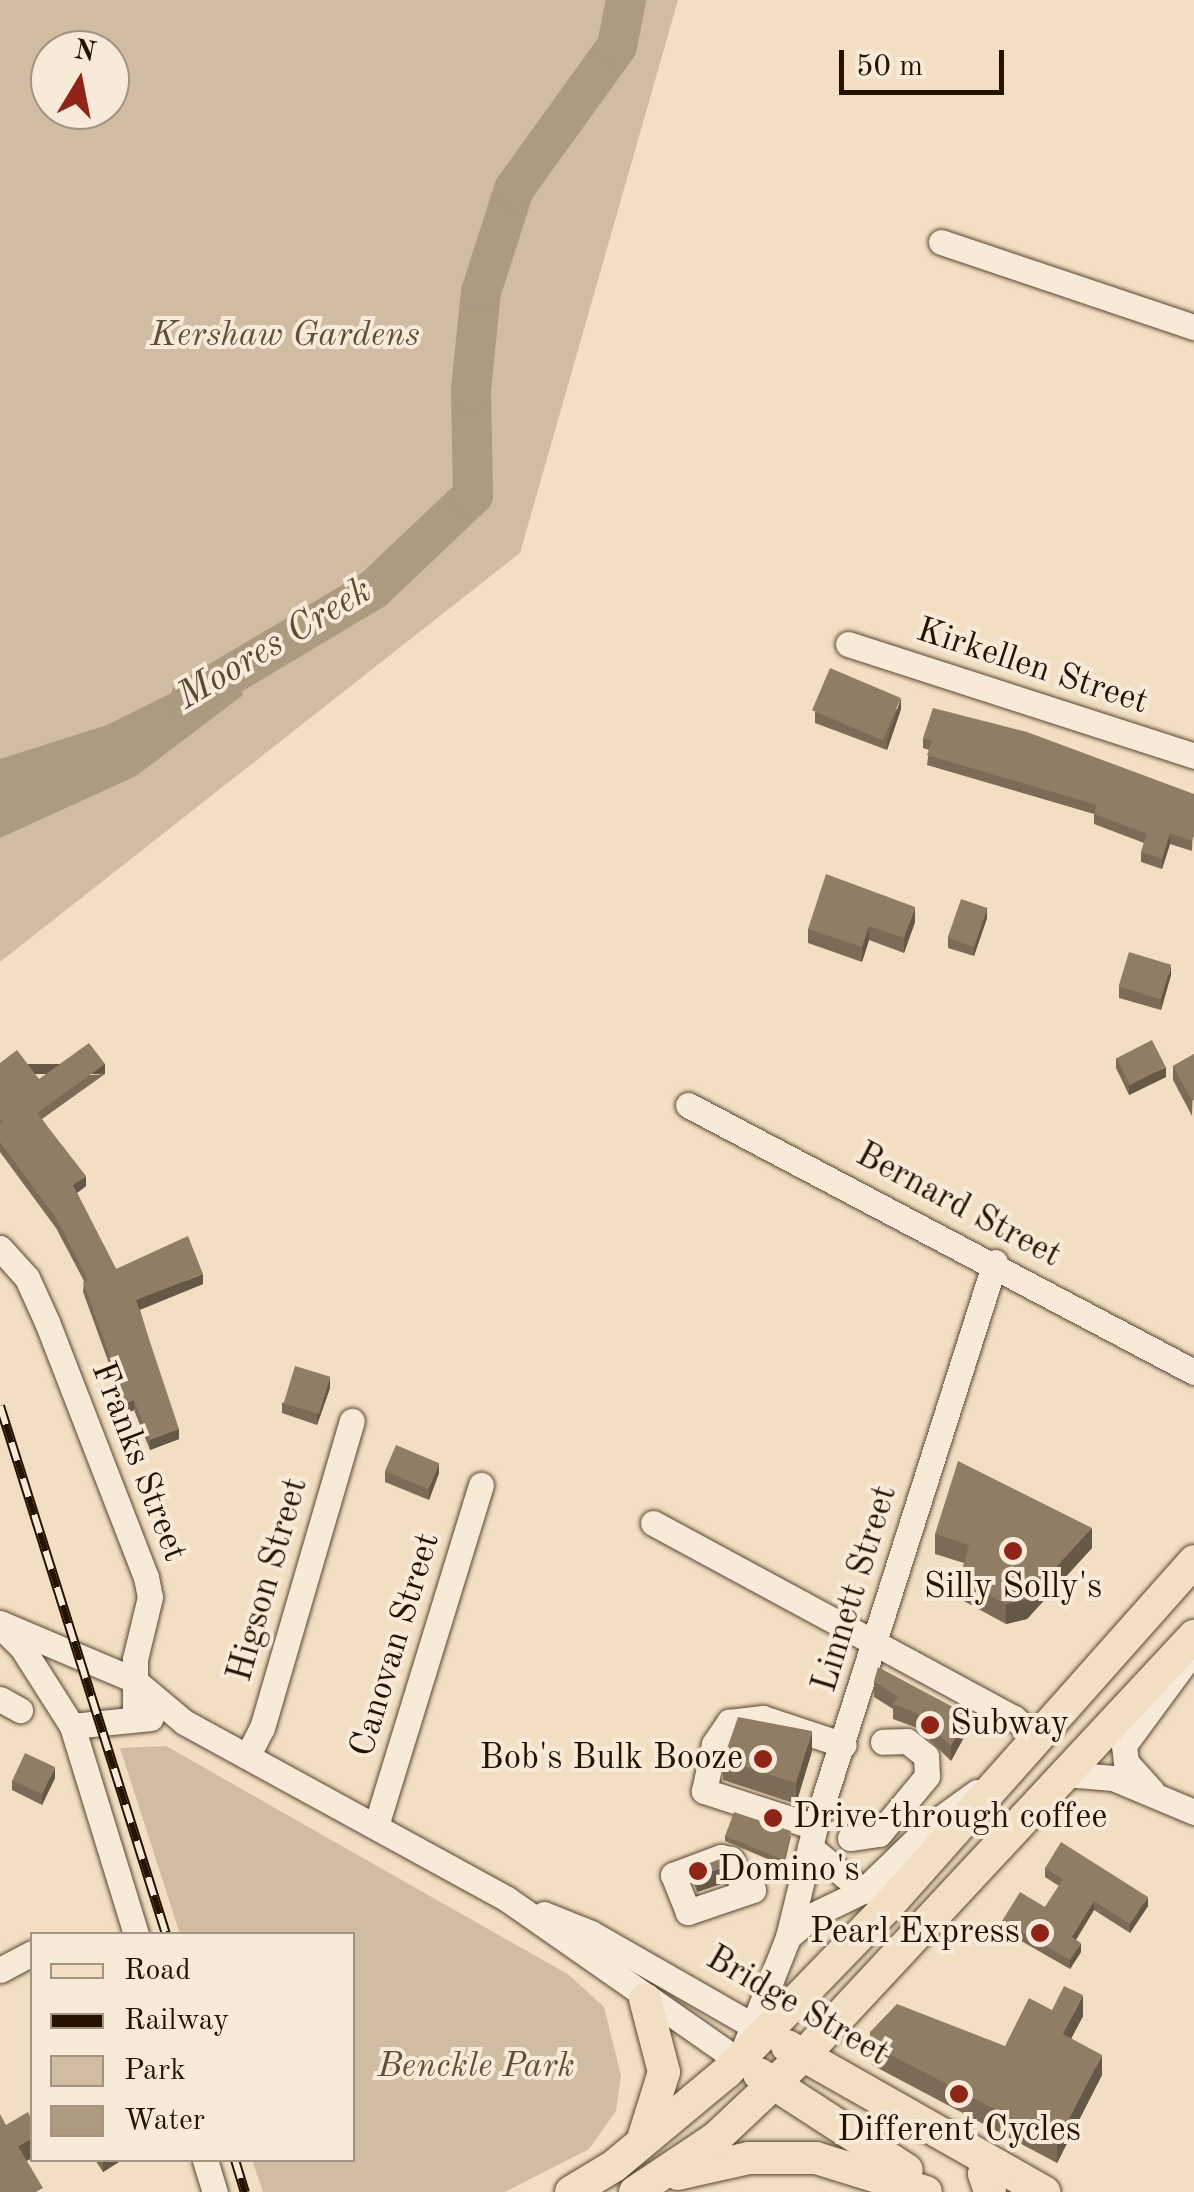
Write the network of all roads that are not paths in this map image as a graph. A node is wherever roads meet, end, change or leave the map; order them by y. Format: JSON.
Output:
{"nodes":[{"id":1,"x":941,"y":242,"type":"dead end"},
{"id":2,"x":1194,"y":327,"type":"edge"},
{"id":3,"x":848,"y":644,"type":"dead end"},
{"id":4,"x":1194,"y":756,"type":"edge"},
{"id":5,"x":688,"y":1105,"type":"dead end"},
{"id":6,"x":0,"y":1248,"type":"edge"},
{"id":7,"x":995,"y":1262,"type":"junction"},
{"id":8,"x":1194,"y":1372,"type":"edge"},
{"id":9,"x":352,"y":1421,"type":"dead end"},
{"id":10,"x":481,"y":1485,"type":"dead end"},
{"id":11,"x":653,"y":1523,"type":"dead end"},
{"id":12,"x":1194,"y":1561,"type":"edge"},
{"id":13,"x":0,"y":1625,"type":"edge"},
{"id":14,"x":1194,"y":1636,"type":"edge"},
{"id":15,"x":875,"y":1642,"type":"junction"},
{"id":16,"x":1194,"y":1650,"type":"edge"},
{"id":17,"x":134,"y":1680,"type":"junction"},
{"id":18,"x":135,"y":1716,"type":"junction"},
{"id":19,"x":184,"y":1722,"type":"junction"},
{"id":20,"x":72,"y":1726,"type":"junction"},
{"id":21,"x":1035,"y":1736,"type":"junction"},
{"id":22,"x":882,"y":1742,"type":"dead end"},
{"id":23,"x":844,"y":1745,"type":"junction"},
{"id":24,"x":248,"y":1756,"type":"junction"},
{"id":25,"x":1065,"y":1774,"type":"junction"},
{"id":26,"x":994,"y":1780,"type":"junction"},
{"id":27,"x":1152,"y":1791,"type":"junction"},
{"id":28,"x":1194,"y":1812,"type":"edge"},
{"id":29,"x":376,"y":1826,"type":"junction"},
{"id":30,"x":813,"y":1837,"type":"junction"},
{"id":31,"x":850,"y":1838,"type":"dead end"},
{"id":32,"x":863,"y":1891,"type":"junction"},
{"id":33,"x":507,"y":1899,"type":"junction"},
{"id":34,"x":135,"y":1932,"type":"edge"},
{"id":35,"x":788,"y":1937,"type":"junction"},
{"id":36,"x":30,"y":1954,"type":"edge"},
{"id":37,"x":0,"y":1970,"type":"edge"},
{"id":38,"x":644,"y":1999,"type":"junction"},
{"id":39,"x":759,"y":2029,"type":"junction"},
{"id":40,"x":804,"y":2056,"type":"junction"},
{"id":41,"x":738,"y":2061,"type":"junction"},
{"id":42,"x":775,"y":2084,"type":"junction"},
{"id":43,"x":642,"y":2143,"type":"junction"},
{"id":44,"x":206,"y":2162,"type":"edge"},
{"id":45,"x":998,"y":2181,"type":"edge"},
{"id":46,"x":645,"y":2186,"type":"edge"},
{"id":47,"x":215,"y":2192,"type":"edge"},
{"id":48,"x":571,"y":2192,"type":"edge"},
{"id":49,"x":926,"y":2192,"type":"edge"},
{"id":50,"x":942,"y":2192,"type":"edge"},
{"id":51,"x":1044,"y":2192,"type":"edge"}],
"edges":[{"from":1,"to":2,"type":"street"},
{"from":3,"to":4,"type":"street","name":"Kirkellen Street"},
{"from":5,"to":7,"type":"street","name":"Bernard Street"},
{"from":6,"to":17,"type":"street","name":"Franks Street"},
{"from":7,"to":8,"type":"street","name":"Bernard Street"},
{"from":7,"to":15,"type":"street","name":"Linnett Street"},
{"from":9,"to":24,"type":"street","name":"Higson Street"},
{"from":10,"to":29,"type":"street","name":"Canovan Street"},
{"from":11,"to":15,"type":"street"},
{"from":12,"to":21,"type":"main road"},
{"from":13,"to":17,"type":"street","name":"Bridge Street"},
{"from":13,"to":20,"type":"street","name":"Bridge Street"},
{"from":14,"to":25,"type":"main road"},
{"from":15,"to":21,"type":"street"},
{"from":15,"to":23,"type":"street","name":"Linnett Street"},
{"from":16,"to":27,"type":"street"},
{"from":17,"to":18,"type":"street","name":"Franks Street"},
{"from":17,"to":19,"type":"street","name":"Bridge Street"},
{"from":18,"to":19,"type":"street","name":"Bridge Street"},
{"from":18,"to":20,"type":"street","name":"Bridge Street"},
{"from":19,"to":24,"type":"street","name":"Bridge Street"},
{"from":20,"to":34,"type":"street"},
{"from":21,"to":26,"type":"main road"},
{"from":22,"to":31,"type":"street"},
{"from":23,"to":30,"type":"street","name":"Linnett Street"},
{"from":23,"to":30,"type":"street"},
{"from":24,"to":29,"type":"street","name":"Bridge Street"},
{"from":25,"to":27,"type":"street"},
{"from":25,"to":40,"type":"main road"},
{"from":26,"to":32,"type":"street"},
{"from":26,"to":39,"type":"main road"},
{"from":27,"to":28,"type":"street"},
{"from":29,"to":33,"type":"street","name":"Bridge Street"},
{"from":30,"to":32,"type":"street"},
{"from":30,"to":35,"type":"street","name":"Linnett Street"},
{"from":32,"to":35,"type":"street"},
{"from":33,"to":38,"type":"street","name":"Bridge Street"},
{"from":33,"to":39,"type":"street","name":"Bridge Street"},
{"from":35,"to":39,"type":"street","name":"Linnett Street"},
{"from":36,"to":37,"type":"street"},
{"from":38,"to":41,"type":"street","name":"Bridge Street"},
{"from":38,"to":43,"type":"main road"},
{"from":39,"to":40,"type":"main road","name":"Bridge Street"},
{"from":39,"to":41,"type":"main road"},
{"from":40,"to":42,"type":"main road"},
{"from":40,"to":45,"type":"main road","name":"Bridge Street"},
{"from":41,"to":42,"type":"main road","name":"Bridge Street"},
{"from":41,"to":43,"type":"main road"},
{"from":42,"to":46,"type":"main road"},
{"from":42,"to":50,"type":"main road","name":"Bridge Street"},
{"from":43,"to":48,"type":"main road"},
{"from":44,"to":47,"type":"street"},
{"from":45,"to":51,"type":"main road","name":"Bridge Street"},
{"from":46,"to":49,"type":"main road"}]}
